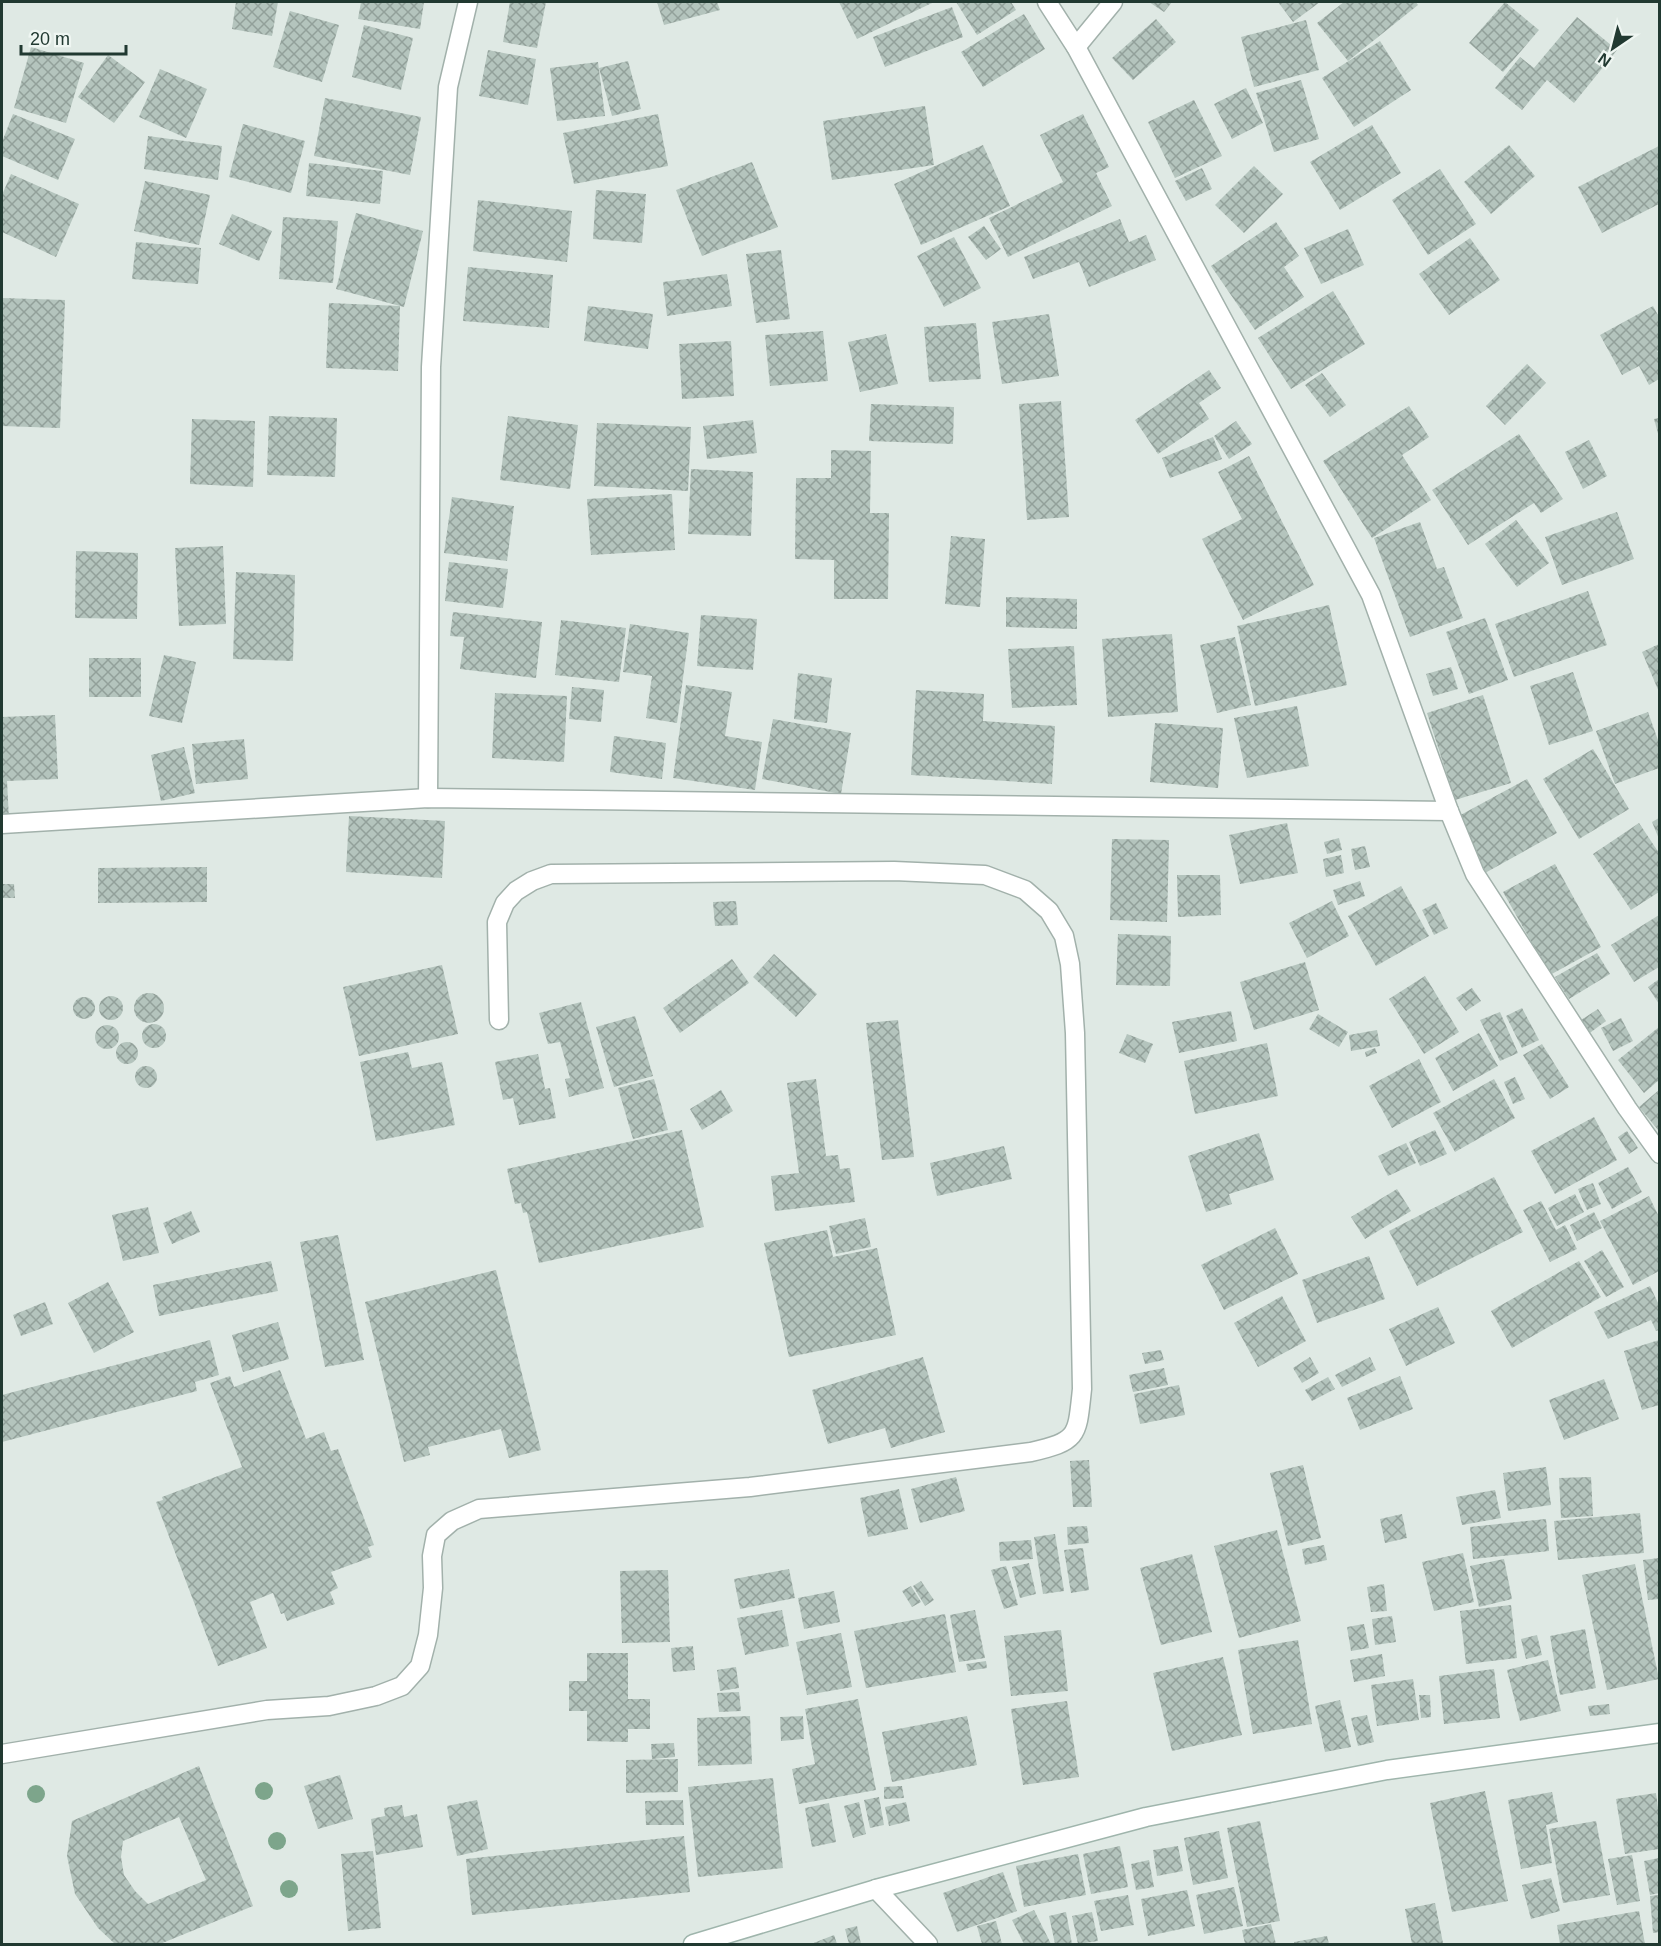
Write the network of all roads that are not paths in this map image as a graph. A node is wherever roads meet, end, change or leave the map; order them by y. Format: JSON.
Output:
{"nodes":[{"id":1,"x":468,"y":2,"type":"edge"},
{"id":2,"x":1047,"y":2,"type":"edge"},
{"id":3,"x":1113,"y":2,"type":"edge"},
{"id":4,"x":1076,"y":47,"type":"junction"},
{"id":5,"x":428,"y":798,"type":"junction"},
{"id":6,"x":1449,"y":811,"type":"junction"},
{"id":7,"x":2,"y":824,"type":"edge"},
{"id":8,"x":499,"y":1020,"type":"dead end"},
{"id":9,"x":1659,"y":1154,"type":"edge"},
{"id":10,"x":1659,"y":1733,"type":"edge"},
{"id":11,"x":2,"y":1754,"type":"edge"},
{"id":12,"x":876,"y":1889,"type":"junction"},
{"id":13,"x":693,"y":1944,"type":"edge"},
{"id":14,"x":928,"y":1944,"type":"edge"}],
"edges":[{"from":1,"to":5,"type":"street"},
{"from":2,"to":4,"type":"street"},
{"from":3,"to":4,"type":"street"},
{"from":4,"to":6,"type":"street"},
{"from":5,"to":6,"type":"street"},
{"from":5,"to":7,"type":"street"},
{"from":6,"to":9,"type":"street"},
{"from":8,"to":11,"type":"street"},
{"from":10,"to":12,"type":"street"},
{"from":12,"to":13,"type":"street"},
{"from":12,"to":14,"type":"street"}]}
